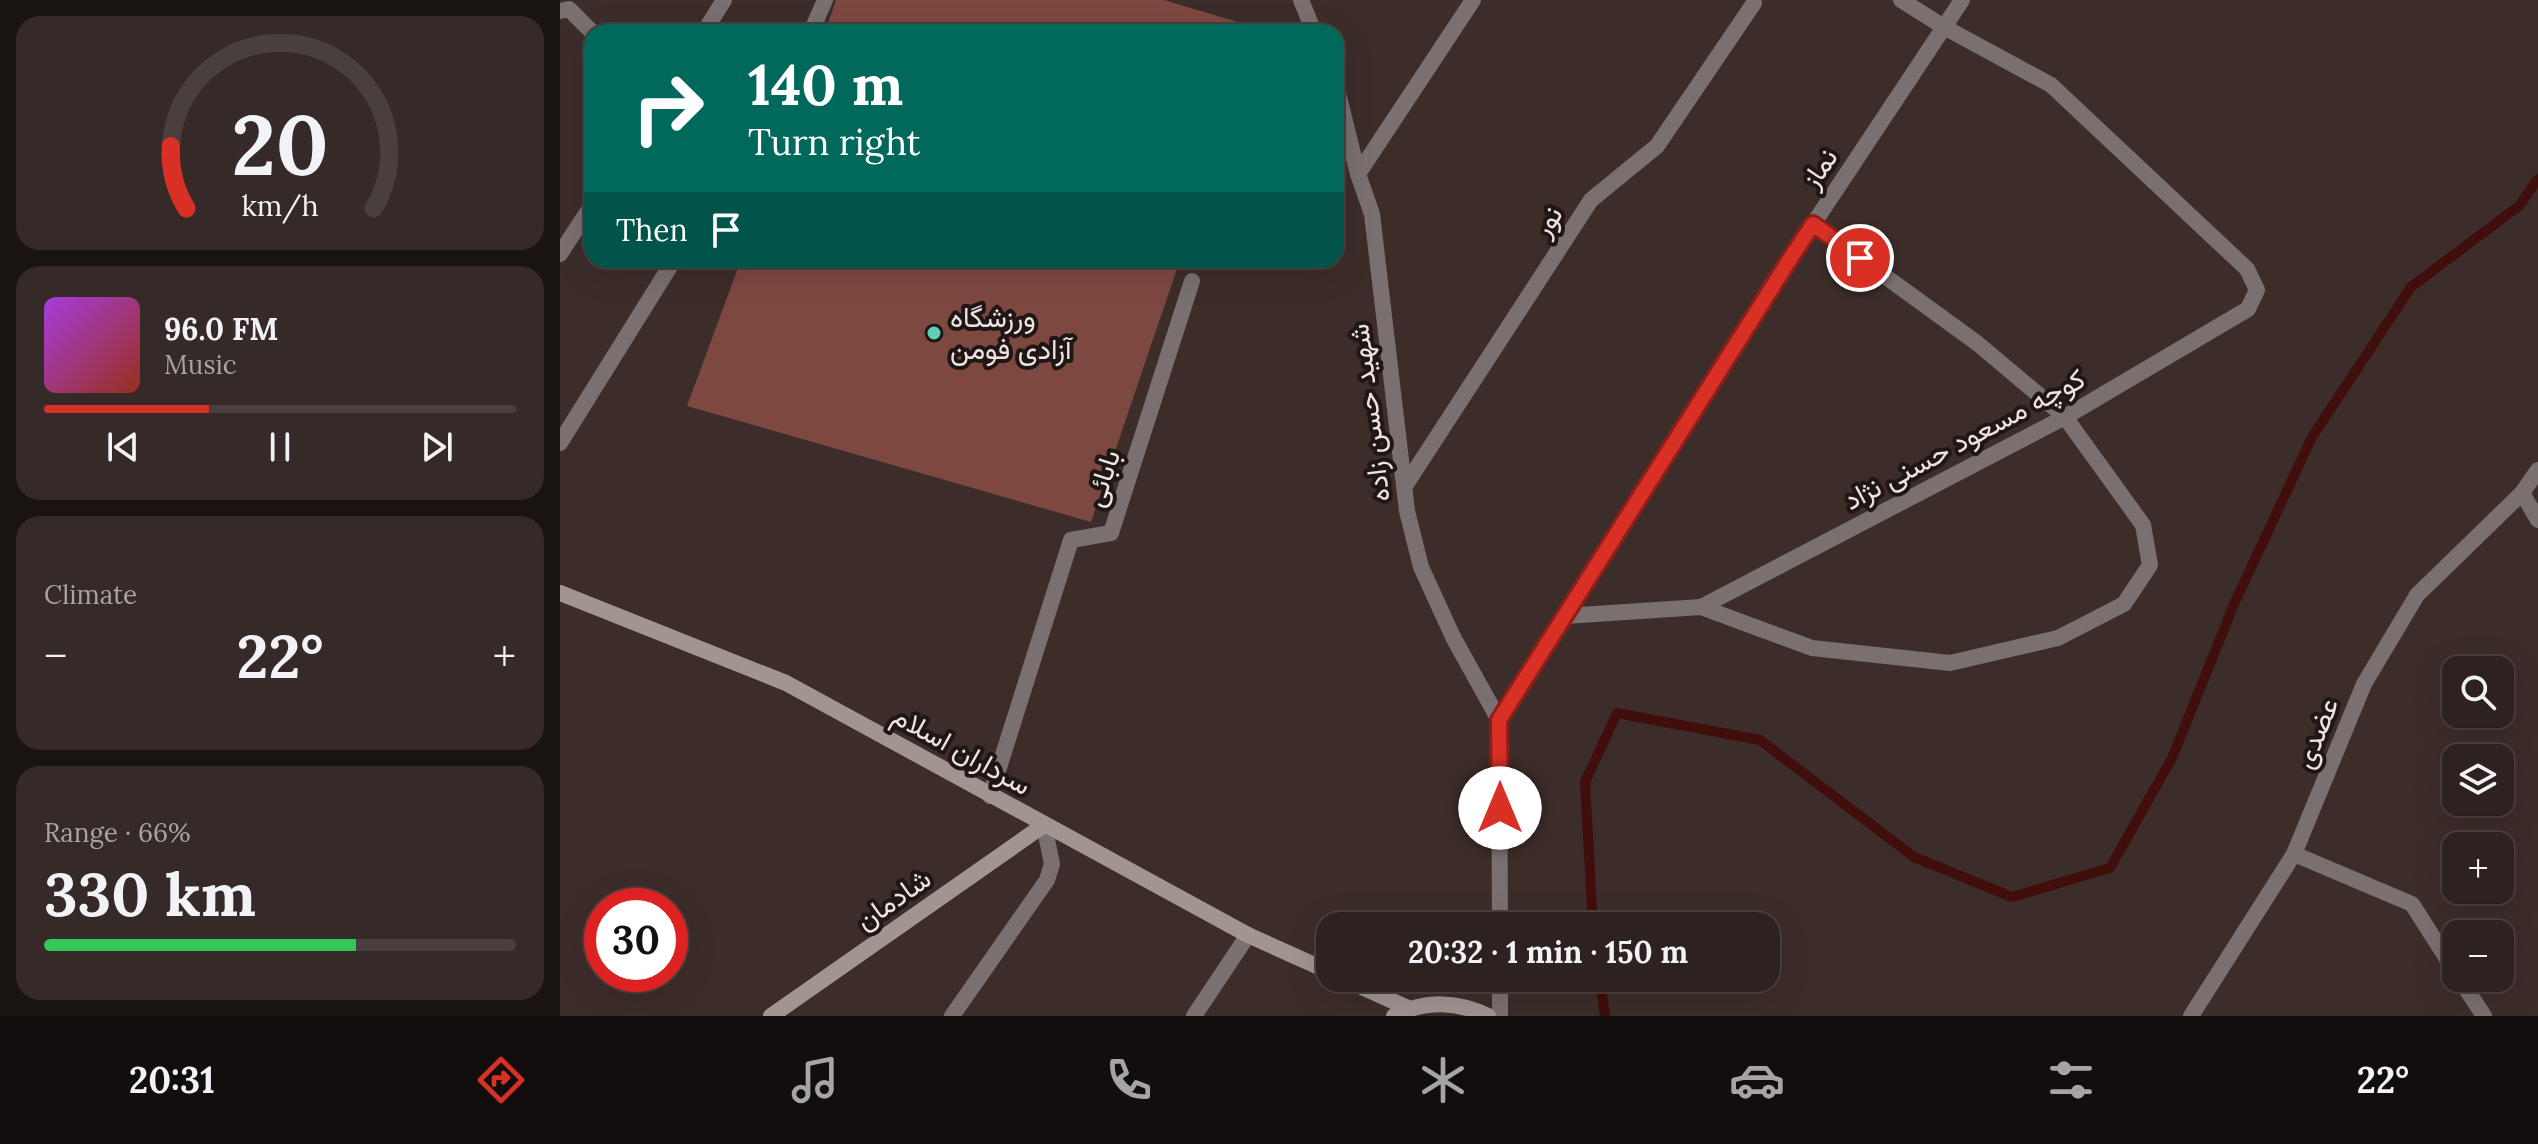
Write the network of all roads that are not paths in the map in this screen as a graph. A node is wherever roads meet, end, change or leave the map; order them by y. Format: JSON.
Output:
{"nodes":[{"id":1,"x":724,"y":0,"type":"edge"},
{"id":2,"x":825,"y":0,"type":"edge"},
{"id":3,"x":1301,"y":0,"type":"edge"},
{"id":4,"x":1473,"y":0,"type":"edge"},
{"id":5,"x":1901,"y":0,"type":"edge"},
{"id":6,"x":1962,"y":0,"type":"edge"},
{"id":7,"x":1754,"y":3,"type":"dead end"},
{"id":8,"x":560,"y":11,"type":"edge"},
{"id":9,"x":584,"y":24,"type":"edge"},
{"id":10,"x":709,"y":24,"type":"edge"},
{"id":11,"x":814,"y":24,"type":"edge"},
{"id":12,"x":1311,"y":24,"type":"edge"},
{"id":13,"x":1944,"y":27,"type":"junction"},
{"id":14,"x":1344,"y":117,"type":"edge"},
{"id":15,"x":1358,"y":174,"type":"junction"},
{"id":16,"x":584,"y":217,"type":"edge"},
{"id":17,"x":1813,"y":224,"type":"junction"},
{"id":18,"x":560,"y":254,"type":"edge"},
{"id":19,"x":669,"y":268,"type":"edge"},
{"id":20,"x":1192,"y":281,"type":"dead end"},
{"id":21,"x":2065,"y":417,"type":"junction"},
{"id":22,"x":560,"y":443,"type":"edge"},
{"id":23,"x":2538,"y":470,"type":"edge"},
{"id":24,"x":1405,"y":486,"type":"junction"},
{"id":25,"x":2522,"y":493,"type":"junction"},
{"id":26,"x":2538,"y":520,"type":"edge"},
{"id":27,"x":560,"y":593,"type":"edge"},
{"id":28,"x":1701,"y":607,"type":"junction"},
{"id":29,"x":1565,"y":616,"type":"junction"},
{"id":30,"x":1499,"y":720,"type":"junction"},
{"id":31,"x":990,"y":796,"type":"junction"},
{"id":32,"x":1044,"y":825,"type":"junction"},
{"id":33,"x":2294,"y":854,"type":"junction"},
{"id":34,"x":1500,"y":912,"type":"edge"},
{"id":35,"x":1248,"y":935,"type":"junction"},
{"id":36,"x":2442,"y":951,"type":"edge"},
{"id":37,"x":1316,"y":966,"type":"edge"},
{"id":38,"x":1366,"y":992,"type":"edge"},
{"id":39,"x":1500,"y":992,"type":"edge"},
{"id":40,"x":2468,"y":992,"type":"edge"},
{"id":41,"x":1401,"y":1012,"type":"edge"},
{"id":42,"x":771,"y":1016,"type":"edge"},
{"id":43,"x":952,"y":1016,"type":"edge"},
{"id":44,"x":1194,"y":1016,"type":"edge"},
{"id":45,"x":1488,"y":1016,"type":"edge"},
{"id":46,"x":1500,"y":1016,"type":"edge"},
{"id":47,"x":2191,"y":1016,"type":"edge"},
{"id":48,"x":2484,"y":1016,"type":"edge"}],
"edges":[{"from":1,"to":10,"type":"street"},
{"from":2,"to":11,"type":"street"},
{"from":3,"to":12,"type":"street"},
{"from":4,"to":15,"type":"street"},
{"from":5,"to":13,"type":"street"},
{"from":6,"to":13,"type":"street","name":"نماز"},
{"from":7,"to":24,"type":"street","name":"نور"},
{"from":8,"to":9,"type":"street"},
{"from":13,"to":17,"type":"street","name":"نماز"},
{"from":13,"to":21,"type":"street","name":"کوچه مسعود حسنی نژاد"},
{"from":14,"to":15,"type":"street","name":"شهید حسن زاده"},
{"from":15,"to":24,"type":"street","name":"شهید حسن زاده"},
{"from":16,"to":18,"type":"street"},
{"from":17,"to":21,"type":"street"},
{"from":17,"to":29,"type":"street","name":"نماز"},
{"from":19,"to":22,"type":"street"},
{"from":20,"to":31,"type":"street","name":"بابائی"},
{"from":21,"to":28,"type":"street","name":"کوچه مسعود حسنی نژاد"},
{"from":21,"to":28,"type":"street"},
{"from":23,"to":25,"type":"street","name":"عضدی"},
{"from":24,"to":30,"type":"street","name":"شهید حسن زاده"},
{"from":25,"to":26,"type":"street"},
{"from":25,"to":33,"type":"street","name":"عضدی"},
{"from":27,"to":31,"type":"street","name":"سرداران اسلام"},
{"from":28,"to":29,"type":"street"},
{"from":29,"to":30,"type":"street","name":"نماز"},
{"from":30,"to":34,"type":"street"},
{"from":31,"to":32,"type":"street","name":"سرداران اسلام"},
{"from":32,"to":35,"type":"street","name":"سرداران اسلام"},
{"from":32,"to":42,"type":"street","name":"شادمان"},
{"from":32,"to":43,"type":"street"},
{"from":33,"to":36,"type":"street"},
{"from":33,"to":47,"type":"street","name":"عضدی"},
{"from":35,"to":37,"type":"street","name":"سرداران اسلام"},
{"from":35,"to":44,"type":"street"},
{"from":38,"to":41,"type":"street"},
{"from":39,"to":46,"type":"street"},
{"from":40,"to":48,"type":"street"},
{"from":41,"to":45,"type":"street"}]}
